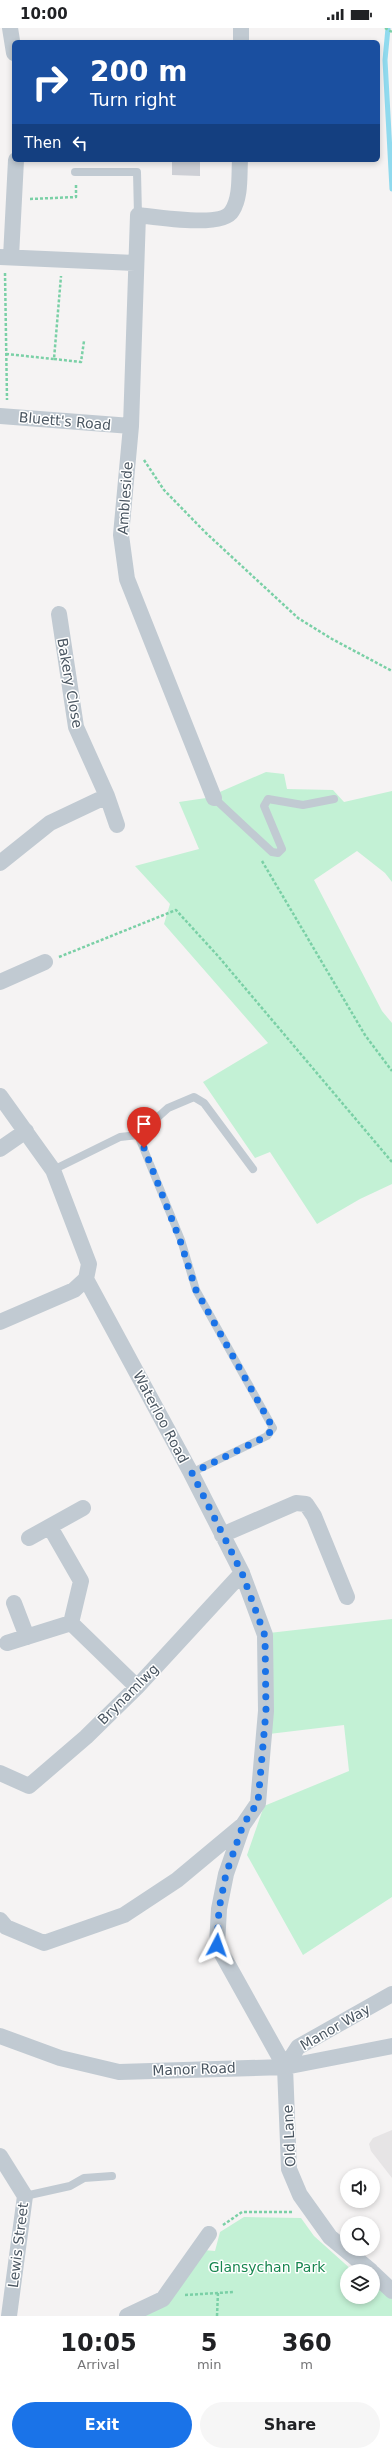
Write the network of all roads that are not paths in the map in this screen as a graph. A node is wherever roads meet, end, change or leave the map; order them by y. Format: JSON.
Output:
{"nodes":[{"id":1,"x":10,"y":28,"type":"edge"},
{"id":2,"x":241,"y":28,"type":"edge"},
{"id":3,"x":12,"y":40,"type":"edge"},
{"id":4,"x":241,"y":40,"type":"edge"},
{"id":5,"x":16,"y":162,"type":"edge"},
{"id":6,"x":240,"y":162,"type":"edge"},
{"id":7,"x":75,"y":172,"type":"road end"},
{"id":8,"x":138,"y":215,"type":"junction"},
{"id":9,"x":5,"y":257,"type":"edge"},
{"id":10,"x":135,"y":263,"type":"junction"},
{"id":11,"x":3,"y":416,"type":"edge"},
{"id":12,"x":131,"y":426,"type":"junction"},
{"id":13,"x":59,"y":614,"type":"dead end"},
{"id":14,"x":107,"y":796,"type":"junction"},
{"id":15,"x":214,"y":798,"type":"joint"},
{"id":16,"x":334,"y":799,"type":"dead end"},
{"id":17,"x":117,"y":825,"type":"dead end"},
{"id":18,"x":0,"y":864,"type":"edge"},
{"id":19,"x":45,"y":962,"type":"road end"},
{"id":20,"x":0,"y":982,"type":"edge"},
{"id":21,"x":0,"y":1096,"type":"edge"},
{"id":22,"x":26,"y":1131,"type":"junction"},
{"id":23,"x":138,"y":1136,"type":"junction"},
{"id":24,"x":0,"y":1148,"type":"edge"},
{"id":25,"x":253,"y":1169,"type":"dead end"},
{"id":26,"x":53,"y":1170,"type":"junction"},
{"id":27,"x":86,"y":1279,"type":"junction"},
{"id":28,"x":0,"y":1322,"type":"edge"},
{"id":29,"x":192,"y":1473,"type":"junction"},
{"id":30,"x":83,"y":1508,"type":"dead end"},
{"id":31,"x":50,"y":1527,"type":"junction"},
{"id":32,"x":222,"y":1535,"type":"junction"},
{"id":33,"x":29,"y":1538,"type":"dead end"},
{"id":34,"x":242,"y":1573,"type":"junction"},
{"id":35,"x":347,"y":1597,"type":"dead end"},
{"id":36,"x":14,"y":1603,"type":"dead end"},
{"id":37,"x":70,"y":1623,"type":"junction"},
{"id":38,"x":27,"y":1637,"type":"junction"},
{"id":39,"x":7,"y":1643,"type":"dead end"},
{"id":40,"x":137,"y":1687,"type":"junction"},
{"id":41,"x":0,"y":1773,"type":"edge"},
{"id":42,"x":243,"y":1825,"type":"junction"},
{"id":43,"x":0,"y":1920,"type":"edge"},
{"id":44,"x":392,"y":1994,"type":"edge"},
{"id":45,"x":0,"y":2036,"type":"edge"},
{"id":46,"x":392,"y":2046,"type":"edge"},
{"id":47,"x":285,"y":2067,"type":"junction"},
{"id":48,"x":0,"y":2156,"type":"edge"},
{"id":49,"x":112,"y":2176,"type":"dead end"},
{"id":50,"x":24,"y":2196,"type":"junction"},
{"id":51,"x":209,"y":2234,"type":"road end"},
{"id":52,"x":362,"y":2264,"type":"edge"},
{"id":53,"x":380,"y":2280,"type":"edge"},
{"id":54,"x":392,"y":2291,"type":"edge"},
{"id":55,"x":9,"y":2316,"type":"edge"},
{"id":56,"x":127,"y":2316,"type":"edge"}],
"edges":[{"from":1,"to":3,"type":"street"},
{"from":2,"to":4,"type":"street"},
{"from":5,"to":9,"type":"street"},
{"from":6,"to":8,"type":"street"},
{"from":7,"to":8,"type":"lane"},
{"from":8,"to":10,"type":"street","name":"Ambleside"},
{"from":9,"to":10,"type":"street"},
{"from":10,"to":12,"type":"street","name":"Ambleside"},
{"from":11,"to":12,"type":"street","name":"Bluett's Road"},
{"from":12,"to":15,"type":"street","name":"Ambleside"},
{"from":13,"to":14,"type":"street","name":"Bakery Close"},
{"from":14,"to":17,"type":"street","name":"Bakery Close"},
{"from":14,"to":18,"type":"street"},
{"from":15,"to":16,"type":"lane","name":"Ambleside"},
{"from":19,"to":20,"type":"street"},
{"from":21,"to":22,"type":"street"},
{"from":22,"to":24,"type":"street"},
{"from":22,"to":26,"type":"street"},
{"from":23,"to":25,"type":"lane"},
{"from":23,"to":26,"type":"lane"},
{"from":23,"to":29,"type":"lane"},
{"from":26,"to":27,"type":"street"},
{"from":27,"to":28,"type":"street"},
{"from":27,"to":29,"type":"street","name":"Waterloo Road"},
{"from":29,"to":32,"type":"street","name":"Waterloo Road"},
{"from":30,"to":31,"type":"street"},
{"from":31,"to":33,"type":"street"},
{"from":31,"to":37,"type":"street"},
{"from":32,"to":34,"type":"street","name":"Waterloo Road"},
{"from":32,"to":35,"type":"street"},
{"from":34,"to":40,"type":"street","name":"Brynamlwg"},
{"from":34,"to":42,"type":"street","name":"Waterloo Road"},
{"from":36,"to":38,"type":"street"},
{"from":37,"to":38,"type":"street"},
{"from":37,"to":40,"type":"street"},
{"from":38,"to":39,"type":"street"},
{"from":40,"to":41,"type":"street","name":"Brynamlwg"},
{"from":42,"to":43,"type":"street"},
{"from":42,"to":47,"type":"street","name":"Waterloo Road"},
{"from":44,"to":47,"type":"street","name":"Manor Way"},
{"from":45,"to":47,"type":"street","name":"Manor Road"},
{"from":46,"to":47,"type":"street","name":"Manor Road"},
{"from":47,"to":52,"type":"street","name":"Old Lane"},
{"from":48,"to":50,"type":"street","name":"Lewis Street"},
{"from":49,"to":50,"type":"lane"},
{"from":50,"to":55,"type":"street","name":"Lewis Street"},
{"from":51,"to":56,"type":"street"},
{"from":53,"to":54,"type":"street","name":"Old Lane"}]}
